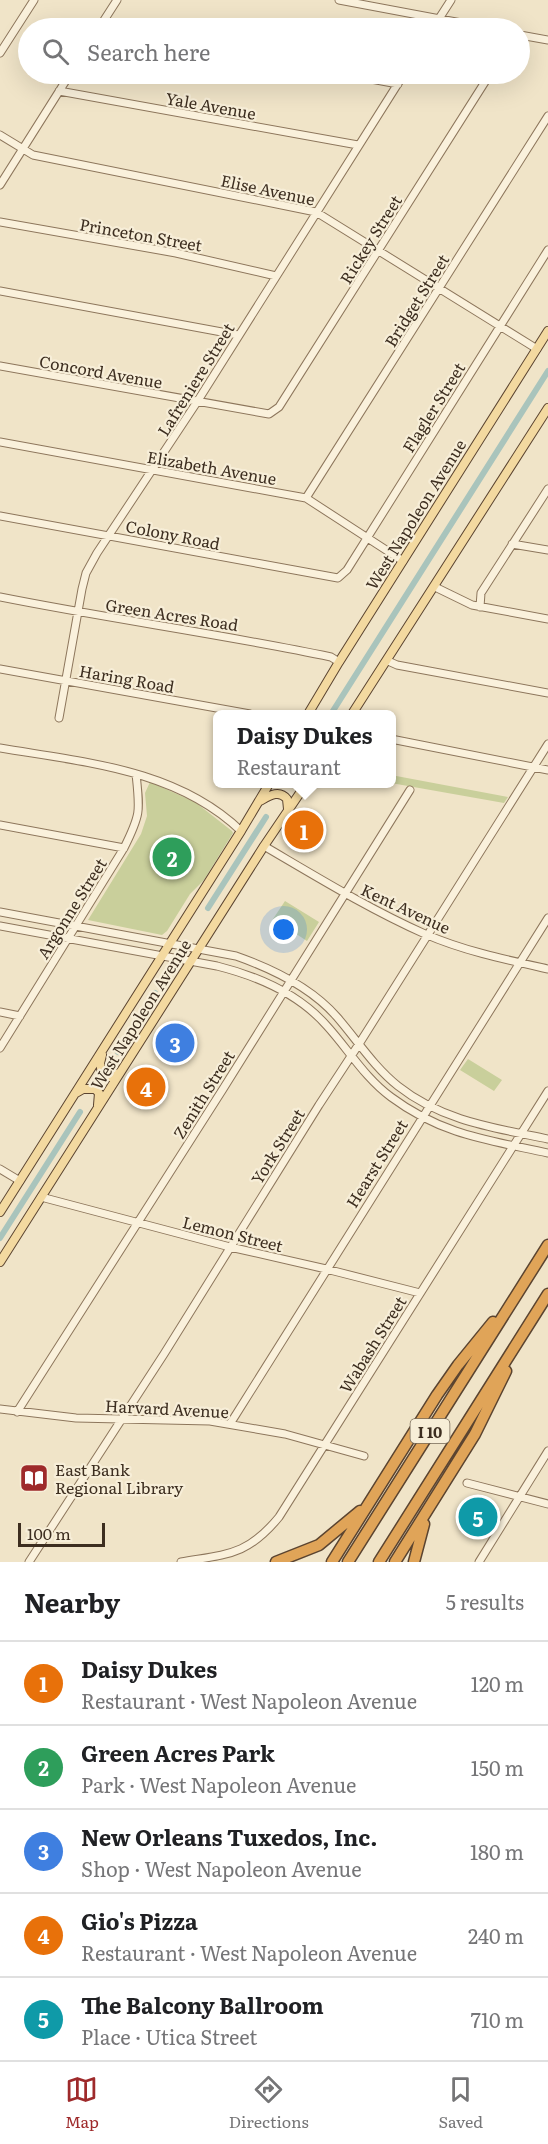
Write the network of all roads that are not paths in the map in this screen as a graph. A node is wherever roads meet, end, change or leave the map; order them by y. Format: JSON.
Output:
{"nodes":[{"id":1,"x":34,"y":0,"type":"edge"},
{"id":2,"x":117,"y":0,"type":"edge"},
{"id":3,"x":339,"y":0,"type":"edge"},
{"id":4,"x":451,"y":0,"type":"edge"},
{"id":5,"x":363,"y":2,"type":"edge"},
{"id":6,"x":22,"y":18,"type":"edge"},
{"id":7,"x":105,"y":18,"type":"edge"},
{"id":8,"x":440,"y":18,"type":"joint"},
{"id":9,"x":18,"y":24,"type":"edge"},
{"id":10,"x":530,"y":37,"type":"edge"},
{"id":11,"x":548,"y":40,"type":"edge"},
{"id":12,"x":1,"y":50,"type":"edge"},
{"id":13,"x":64,"y":84,"type":"edge"},
{"id":14,"x":398,"y":84,"type":"edge"},
{"id":15,"x":484,"y":84,"type":"edge"},
{"id":16,"x":59,"y":91,"type":"junction"},
{"id":17,"x":548,"y":116,"type":"edge"},
{"id":18,"x":0,"y":135,"type":"edge"},
{"id":19,"x":358,"y":145,"type":"junction"},
{"id":20,"x":23,"y":148,"type":"junction"},
{"id":21,"x":0,"y":185,"type":"edge"},
{"id":22,"x":316,"y":212,"type":"junction"},
{"id":23,"x":0,"y":222,"type":"edge"},
{"id":24,"x":379,"y":249,"type":"junction"},
{"id":25,"x":548,"y":250,"type":"edge"},
{"id":26,"x":276,"y":276,"type":"junction"},
{"id":27,"x":440,"y":288,"type":"junction"},
{"id":28,"x":0,"y":291,"type":"edge"},
{"id":29,"x":500,"y":327,"type":"junction"},
{"id":30,"x":548,"y":331,"type":"edge"},
{"id":31,"x":238,"y":335,"type":"junction"},
{"id":32,"x":537,"y":349,"type":"junction"},
{"id":33,"x":0,"y":366,"type":"edge"},
{"id":34,"x":197,"y":402,"type":"junction"},
{"id":35,"x":548,"y":408,"type":"edge"},
{"id":36,"x":267,"y":414,"type":"joint"},
{"id":37,"x":0,"y":442,"type":"edge"},
{"id":38,"x":153,"y":470,"type":"junction"},
{"id":39,"x":548,"y":489,"type":"edge"},
{"id":40,"x":306,"y":498,"type":"junction"},
{"id":41,"x":0,"y":516,"type":"edge"},
{"id":42,"x":108,"y":536,"type":"junction"},
{"id":43,"x":367,"y":538,"type":"junction"},
{"id":44,"x":512,"y":544,"type":"junction"},
{"id":45,"x":548,"y":550,"type":"edge"},
{"id":46,"x":403,"y":561,"type":"junction"},
{"id":47,"x":341,"y":577,"type":"joint"},
{"id":48,"x":435,"y":587,"type":"junction"},
{"id":49,"x":0,"y":597,"type":"edge"},
{"id":50,"x":480,"y":607,"type":"junction"},
{"id":51,"x":78,"y":613,"type":"junction"},
{"id":52,"x":548,"y":620,"type":"edge"},
{"id":53,"x":388,"y":661,"type":"junction"},
{"id":54,"x":339,"y":662,"type":"junction"},
{"id":55,"x":0,"y":669,"type":"edge"},
{"id":56,"x":66,"y":680,"type":"junction"},
{"id":57,"x":548,"y":693,"type":"edge"},
{"id":58,"x":228,"y":710,"type":"edge"},
{"id":59,"x":310,"y":710,"type":"edge"},
{"id":60,"x":355,"y":710,"type":"edge"},
{"id":61,"x":59,"y":718,"type":"dead end"},
{"id":62,"x":396,"y":740,"type":"edge"},
{"id":63,"x":548,"y":744,"type":"edge"},
{"id":64,"x":0,"y":748,"type":"edge"},
{"id":65,"x":533,"y":768,"type":"junction"},
{"id":66,"x":548,"y":770,"type":"edge"},
{"id":67,"x":136,"y":774,"type":"junction"},
{"id":68,"x":266,"y":788,"type":"edge"},
{"id":69,"x":303,"y":788,"type":"edge"},
{"id":70,"x":410,"y":790,"type":"dead end"},
{"id":71,"x":258,"y":803,"type":"junction"},
{"id":72,"x":288,"y":810,"type":"junction"},
{"id":73,"x":0,"y":825,"type":"edge"},
{"id":74,"x":242,"y":831,"type":"junction"},
{"id":75,"x":264,"y":846,"type":"junction"},
{"id":76,"x":124,"y":848,"type":"junction"},
{"id":77,"x":344,"y":894,"type":"junction"},
{"id":78,"x":0,"y":912,"type":"edge"},
{"id":79,"x":548,"y":918,"type":"edge"},
{"id":80,"x":0,"y":926,"type":"edge"},
{"id":81,"x":77,"y":926,"type":"junction"},
{"id":82,"x":427,"y":935,"type":"junction"},
{"id":83,"x":69,"y":938,"type":"junction"},
{"id":84,"x":170,"y":943,"type":"junction"},
{"id":85,"x":199,"y":949,"type":"junction"},
{"id":86,"x":162,"y":956,"type":"junction"},
{"id":87,"x":191,"y":961,"type":"junction"},
{"id":88,"x":520,"y":963,"type":"junction"},
{"id":89,"x":548,"y":969,"type":"edge"},
{"id":90,"x":290,"y":980,"type":"junction"},
{"id":91,"x":283,"y":991,"type":"junction"},
{"id":92,"x":0,"y":1012,"type":"edge"},
{"id":93,"x":20,"y":1016,"type":"junction"},
{"id":94,"x":359,"y":1044,"type":"junction"},
{"id":95,"x":0,"y":1048,"type":"edge"},
{"id":96,"x":103,"y":1048,"type":"junction"},
{"id":97,"x":352,"y":1055,"type":"junction"},
{"id":98,"x":120,"y":1072,"type":"junction"},
{"id":99,"x":548,"y":1091,"type":"edge"},
{"id":100,"x":74,"y":1094,"type":"junction"},
{"id":101,"x":428,"y":1106,"type":"junction"},
{"id":102,"x":97,"y":1108,"type":"junction"},
{"id":103,"x":421,"y":1118,"type":"junction"},
{"id":104,"x":521,"y":1133,"type":"junction"},
{"id":105,"x":548,"y":1139,"type":"edge"},
{"id":106,"x":513,"y":1145,"type":"junction"},
{"id":107,"x":548,"y":1153,"type":"edge"},
{"id":108,"x":0,"y":1169,"type":"edge"},
{"id":109,"x":20,"y":1181,"type":"junction"},
{"id":110,"x":41,"y":1197,"type":"junction"},
{"id":111,"x":0,"y":1212,"type":"edge"},
{"id":112,"x":137,"y":1223,"type":"junction"},
{"id":113,"x":548,"y":1245,"type":"edge"},
{"id":114,"x":230,"y":1247,"type":"junction"},
{"id":115,"x":0,"y":1262,"type":"edge"},
{"id":116,"x":326,"y":1269,"type":"junction"},
{"id":117,"x":420,"y":1293,"type":"junction"},
{"id":118,"x":548,"y":1294,"type":"edge"},
{"id":119,"x":514,"y":1300,"type":"junction"},
{"id":120,"x":520,"y":1338,"type":"junction"},
{"id":121,"x":0,"y":1409,"type":"edge"},
{"id":122,"x":17,"y":1412,"type":"junction"},
{"id":123,"x":122,"y":1418,"type":"junction"},
{"id":124,"x":230,"y":1424,"type":"junction"},
{"id":125,"x":325,"y":1445,"type":"junction"},
{"id":126,"x":548,"y":1451,"type":"edge"},
{"id":127,"x":364,"y":1456,"type":"dead end"},
{"id":128,"x":446,"y":1481,"type":"junction"},
{"id":129,"x":467,"y":1483,"type":"dead end"},
{"id":130,"x":381,"y":1485,"type":"junction"},
{"id":131,"x":519,"y":1497,"type":"junction"},
{"id":132,"x":548,"y":1504,"type":"edge"},
{"id":133,"x":29,"y":1562,"type":"edge"},
{"id":134,"x":181,"y":1562,"type":"edge"},
{"id":135,"x":276,"y":1562,"type":"edge"},
{"id":136,"x":332,"y":1562,"type":"edge"},
{"id":137,"x":348,"y":1562,"type":"edge"},
{"id":138,"x":379,"y":1562,"type":"edge"},
{"id":139,"x":394,"y":1562,"type":"edge"},
{"id":140,"x":414,"y":1562,"type":"edge"},
{"id":141,"x":479,"y":1562,"type":"edge"}],
"edges":[{"from":1,"to":6,"type":"street"},
{"from":2,"to":7,"type":"street"},
{"from":3,"to":5,"type":"street"},
{"from":4,"to":8,"type":"street"},
{"from":5,"to":8,"type":"street"},
{"from":9,"to":12,"type":"street"},
{"from":10,"to":11,"type":"street"},
{"from":13,"to":16,"type":"street"},
{"from":14,"to":19,"type":"street","name":"Lafreniere Street"},
{"from":15,"to":24,"type":"street","name":"Rickey Street"},
{"from":16,"to":19,"type":"street","name":"Yale Avenue"},
{"from":16,"to":20,"type":"street"},
{"from":17,"to":27,"type":"street","name":"Bridget Street"},
{"from":18,"to":20,"type":"street","name":"Elise Avenue"},
{"from":19,"to":22,"type":"street","name":"Lafreniere Street"},
{"from":20,"to":21,"type":"street"},
{"from":20,"to":22,"type":"street","name":"Elise Avenue"},
{"from":22,"to":24,"type":"street","name":"Elise Avenue"},
{"from":22,"to":26,"type":"street","name":"Lafreniere Street"},
{"from":23,"to":26,"type":"street","name":"Princeton Street"},
{"from":24,"to":27,"type":"street","name":"Elise Avenue"},
{"from":24,"to":36,"type":"street","name":"Rickey Street"},
{"from":25,"to":29,"type":"street","name":"Flagler Street"},
{"from":26,"to":31,"type":"street","name":"Lafreniere Street"},
{"from":27,"to":29,"type":"street","name":"Elise Avenue"},
{"from":27,"to":40,"type":"street","name":"Bridget Street"},
{"from":28,"to":31,"type":"street"},
{"from":29,"to":32,"type":"street","name":"Elise Avenue"},
{"from":29,"to":43,"type":"street","name":"Flagler Street"},
{"from":30,"to":32,"type":"main road","name":"West Napoleon Avenue"},
{"from":31,"to":34,"type":"street","name":"Lafreniere Street"},
{"from":32,"to":46,"type":"main road","name":"West Napoleon Avenue"},
{"from":33,"to":34,"type":"street","name":"Concord Avenue"},
{"from":34,"to":36,"type":"street","name":"Concord Avenue"},
{"from":34,"to":38,"type":"street","name":"Lafreniere Street"},
{"from":35,"to":48,"type":"main road"},
{"from":37,"to":38,"type":"street","name":"Elizabeth Avenue"},
{"from":38,"to":40,"type":"street","name":"Elizabeth Avenue"},
{"from":38,"to":42,"type":"street","name":"Lafreniere Street"},
{"from":39,"to":44,"type":"street"},
{"from":40,"to":43,"type":"street","name":"Elizabeth Avenue"},
{"from":41,"to":42,"type":"street","name":"Colony Road"},
{"from":42,"to":47,"type":"street","name":"Colony Road"},
{"from":42,"to":51,"type":"street","name":"Lafreniere Street"},
{"from":43,"to":46,"type":"street","name":"Elizabeth Avenue"},
{"from":43,"to":47,"type":"street","name":"Flagler Street"},
{"from":44,"to":45,"type":"street"},
{"from":44,"to":50,"type":"street"},
{"from":46,"to":54,"type":"main road","name":"West Napoleon Avenue"},
{"from":48,"to":50,"type":"street"},
{"from":48,"to":53,"type":"main road"},
{"from":49,"to":51,"type":"street","name":"Green Acres Road"},
{"from":50,"to":52,"type":"street"},
{"from":51,"to":54,"type":"street","name":"Green Acres Road"},
{"from":51,"to":56,"type":"street","name":"Lafreniere Street"},
{"from":53,"to":57,"type":"street"},
{"from":53,"to":60,"type":"main road"},
{"from":54,"to":59,"type":"main road","name":"West Napoleon Avenue"},
{"from":55,"to":56,"type":"street","name":"Haring Road"},
{"from":56,"to":58,"type":"street","name":"Haring Road"},
{"from":56,"to":61,"type":"street","name":"Lafreniere Street"},
{"from":62,"to":65,"type":"street"},
{"from":63,"to":65,"type":"street","name":"York Street"},
{"from":64,"to":67,"type":"street"},
{"from":65,"to":66,"type":"street"},
{"from":65,"to":82,"type":"street","name":"York Street"},
{"from":67,"to":74,"type":"street"},
{"from":67,"to":76,"type":"street","name":"Argonne Street"},
{"from":68,"to":71,"type":"main road","name":"West Napoleon Avenue"},
{"from":69,"to":72,"type":"main road","name":"West Napoleon Avenue"},
{"from":70,"to":77,"type":"street","name":"Zenith Street"},
{"from":71,"to":72,"type":"main road"},
{"from":71,"to":74,"type":"main road","name":"West Napoleon Avenue"},
{"from":72,"to":75,"type":"main road","name":"West Napoleon Avenue"},
{"from":73,"to":76,"type":"street"},
{"from":74,"to":84,"type":"main road","name":"West Napoleon Avenue"},
{"from":75,"to":77,"type":"street","name":"Kent Avenue"},
{"from":75,"to":85,"type":"main road","name":"West Napoleon Avenue"},
{"from":76,"to":81,"type":"street","name":"Argonne Street"},
{"from":77,"to":82,"type":"street","name":"Kent Avenue"},
{"from":77,"to":90,"type":"street","name":"Zenith Street"},
{"from":78,"to":81,"type":"street"},
{"from":79,"to":88,"type":"street","name":"Hearst Street"},
{"from":80,"to":83,"type":"street"},
{"from":81,"to":83,"type":"street","name":"Argonne Street"},
{"from":81,"to":84,"type":"street"},
{"from":82,"to":88,"type":"street","name":"Kent Avenue"},
{"from":82,"to":94,"type":"street","name":"York Street"},
{"from":83,"to":86,"type":"street"},
{"from":83,"to":93,"type":"street","name":"Argonne Street"},
{"from":84,"to":85,"type":"street"},
{"from":84,"to":86,"type":"main road","name":"West Napoleon Avenue"},
{"from":85,"to":87,"type":"main road","name":"West Napoleon Avenue"},
{"from":85,"to":90,"type":"street"},
{"from":86,"to":87,"type":"street"},
{"from":86,"to":96,"type":"main road","name":"West Napoleon Avenue"},
{"from":87,"to":91,"type":"street"},
{"from":87,"to":98,"type":"main road","name":"West Napoleon Avenue"},
{"from":88,"to":89,"type":"street","name":"Kent Avenue"},
{"from":88,"to":101,"type":"street","name":"Hearst Street"},
{"from":90,"to":91,"type":"street","name":"Zenith Street"},
{"from":90,"to":94,"type":"street"},
{"from":91,"to":97,"type":"street"},
{"from":91,"to":112,"type":"street","name":"Zenith Street"},
{"from":92,"to":93,"type":"street"},
{"from":93,"to":95,"type":"street","name":"Argonne Street"},
{"from":94,"to":97,"type":"street","name":"York Street"},
{"from":94,"to":101,"type":"street"},
{"from":96,"to":98,"type":"main road"},
{"from":96,"to":100,"type":"main road","name":"West Napoleon Avenue"},
{"from":97,"to":103,"type":"street"},
{"from":97,"to":114,"type":"street","name":"York Street"},
{"from":98,"to":102,"type":"main road","name":"West Napoleon Avenue"},
{"from":99,"to":104,"type":"street","name":"Wabash Street"},
{"from":100,"to":102,"type":"main road"},
{"from":100,"to":109,"type":"main road","name":"West Napoleon Avenue"},
{"from":101,"to":103,"type":"street","name":"Hearst Street"},
{"from":101,"to":104,"type":"street"},
{"from":102,"to":110,"type":"main road","name":"West Napoleon Avenue"},
{"from":103,"to":106,"type":"street"},
{"from":103,"to":116,"type":"street","name":"Hearst Street"},
{"from":104,"to":105,"type":"street"},
{"from":104,"to":106,"type":"street","name":"Wabash Street"},
{"from":106,"to":107,"type":"street"},
{"from":106,"to":117,"type":"street","name":"Wabash Street"},
{"from":108,"to":109,"type":"street"},
{"from":109,"to":111,"type":"main road","name":"West Napoleon Avenue"},
{"from":110,"to":112,"type":"street","name":"Lemon Street"},
{"from":110,"to":115,"type":"main road","name":"West Napoleon Avenue"},
{"from":112,"to":114,"type":"street","name":"Lemon Street"},
{"from":112,"to":122,"type":"street","name":"Zenith Street"},
{"from":113,"to":119,"type":"highway","number":"I 10"},
{"from":114,"to":116,"type":"street","name":"Lemon Street"},
{"from":114,"to":123,"type":"street","name":"York Street"},
{"from":116,"to":117,"type":"street","name":"Lemon Street"},
{"from":116,"to":124,"type":"street","name":"Hearst Street"},
{"from":117,"to":125,"type":"street","name":"Wabash Street"},
{"from":118,"to":120,"type":"highway","number":"I 10"},
{"from":119,"to":130,"type":"highway"},
{"from":119,"to":137,"type":"highway","number":"I 10"},
{"from":120,"to":128,"type":"highway"},
{"from":120,"to":138,"type":"highway","number":"I 10"},
{"from":121,"to":122,"type":"street","name":"Harvard Avenue"},
{"from":122,"to":123,"type":"street","name":"Harvard Avenue"},
{"from":123,"to":124,"type":"street","name":"Harvard Avenue"},
{"from":123,"to":133,"type":"street","name":"York Street"},
{"from":124,"to":125,"type":"street","name":"Harvard Avenue"},
{"from":125,"to":127,"type":"street","name":"Harvard Avenue"},
{"from":125,"to":134,"type":"street","name":"Wabash Street"},
{"from":126,"to":131,"type":"street"},
{"from":128,"to":139,"type":"highway"},
{"from":128,"to":140,"type":"highway"},
{"from":129,"to":131,"type":"street"},
{"from":130,"to":135,"type":"highway"},
{"from":130,"to":136,"type":"highway"},
{"from":131,"to":132,"type":"street"},
{"from":131,"to":141,"type":"street"}]}
